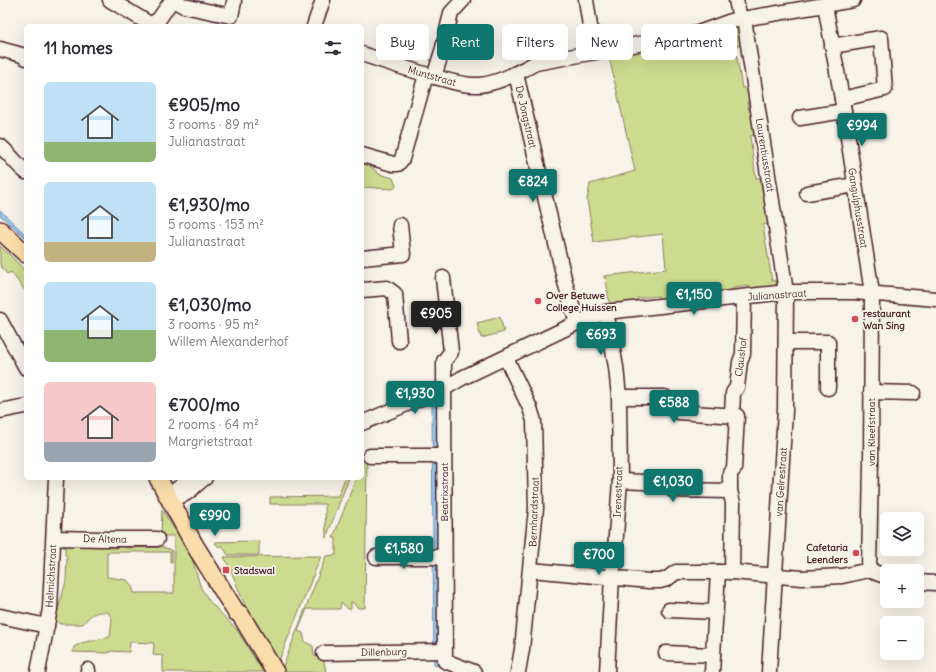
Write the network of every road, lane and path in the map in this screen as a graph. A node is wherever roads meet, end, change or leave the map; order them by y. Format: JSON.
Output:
{"nodes":[{"id":1,"x":110,"y":0,"type":"edge"},
{"id":2,"x":172,"y":0,"type":"edge"},
{"id":3,"x":323,"y":0,"type":"edge"},
{"id":4,"x":464,"y":0,"type":"edge"},
{"id":5,"x":586,"y":0,"type":"edge"},
{"id":6,"x":736,"y":0,"type":"edge"},
{"id":7,"x":852,"y":0,"type":"edge"},
{"id":8,"x":234,"y":2,"type":"dead end"},
{"id":9,"x":825,"y":5,"type":"junction"},
{"id":10,"x":742,"y":19,"type":"junction"},
{"id":11,"x":148,"y":24,"type":"edge"},
{"id":12,"x":152,"y":24,"type":"edge"},
{"id":13,"x":315,"y":24,"type":"edge"},
{"id":14,"x":590,"y":24,"type":"edge"},
{"id":15,"x":633,"y":45,"type":"edge"},
{"id":16,"x":832,"y":46,"type":"junction"},
{"id":17,"x":0,"y":49,"type":"edge"},
{"id":18,"x":364,"y":55,"type":"edge"},
{"id":19,"x":576,"y":55,"type":"edge"},
{"id":20,"x":24,"y":56,"type":"edge"},
{"id":21,"x":516,"y":74,"type":"junction"},
{"id":22,"x":430,"y":76,"type":"junction"},
{"id":23,"x":843,"y":105,"type":"junction"},
{"id":24,"x":800,"y":118,"type":"dead end"},
{"id":25,"x":0,"y":146,"type":"edge"},
{"id":26,"x":364,"y":156,"type":"edge"},
{"id":27,"x":24,"y":170,"type":"edge"},
{"id":28,"x":855,"y":185,"type":"junction"},
{"id":29,"x":807,"y":193,"type":"dead end"},
{"id":30,"x":400,"y":225,"type":"dead end"},
{"id":31,"x":0,"y":230,"type":"edge"},
{"id":32,"x":24,"y":252,"type":"edge"},
{"id":33,"x":364,"y":258,"type":"edge"},
{"id":34,"x":443,"y":278,"type":"dead end"},
{"id":35,"x":364,"y":290,"type":"edge"},
{"id":36,"x":786,"y":292,"type":"junction"},
{"id":37,"x":872,"y":293,"type":"junction"},
{"id":38,"x":744,"y":297,"type":"junction"},
{"id":39,"x":936,"y":299,"type":"edge"},
{"id":40,"x":606,"y":312,"type":"junction"},
{"id":41,"x":0,"y":320,"type":"edge"},
{"id":42,"x":577,"y":323,"type":"junction"},
{"id":43,"x":5,"y":341,"type":"edge"},
{"id":44,"x":399,"y":341,"type":"dead end"},
{"id":45,"x":786,"y":342,"type":"junction"},
{"id":46,"x":506,"y":358,"type":"junction"},
{"id":47,"x":24,"y":365,"type":"edge"},
{"id":48,"x":444,"y":388,"type":"junction"},
{"id":49,"x":828,"y":388,"type":"dead end"},
{"id":50,"x":872,"y":392,"type":"junction"},
{"id":51,"x":913,"y":393,"type":"dead end"},
{"id":52,"x":619,"y":397,"type":"junction"},
{"id":53,"x":24,"y":406,"type":"edge"},
{"id":54,"x":0,"y":411,"type":"edge"},
{"id":55,"x":734,"y":416,"type":"junction"},
{"id":56,"x":364,"y":422,"type":"edge"},
{"id":57,"x":370,"y":456,"type":"dead end"},
{"id":58,"x":439,"y":456,"type":"junction"},
{"id":59,"x":56,"y":480,"type":"edge"},
{"id":60,"x":160,"y":480,"type":"edge"},
{"id":61,"x":202,"y":480,"type":"edge"},
{"id":62,"x":620,"y":481,"type":"junction"},
{"id":63,"x":171,"y":491,"type":"edge"},
{"id":64,"x":730,"y":491,"type":"junction"},
{"id":65,"x":54,"y":538,"type":"junction"},
{"id":66,"x":157,"y":539,"type":"dead end"},
{"id":67,"x":376,"y":557,"type":"dead end"},
{"id":68,"x":438,"y":557,"type":"junction"},
{"id":69,"x":530,"y":570,"type":"junction"},
{"id":70,"x":869,"y":570,"type":"junction"},
{"id":71,"x":725,"y":572,"type":"junction"},
{"id":72,"x":880,"y":574,"type":"edge"},
{"id":73,"x":612,"y":577,"type":"junction"},
{"id":74,"x":775,"y":577,"type":"junction"},
{"id":75,"x":924,"y":582,"type":"edge"},
{"id":76,"x":936,"y":583,"type":"edge"},
{"id":77,"x":669,"y":610,"type":"dead end"},
{"id":78,"x":716,"y":612,"type":"junction"},
{"id":79,"x":0,"y":616,"type":"edge"},
{"id":80,"x":47,"y":626,"type":"junction"},
{"id":81,"x":439,"y":651,"type":"junction"},
{"id":82,"x":324,"y":653,"type":"dead end"},
{"id":83,"x":666,"y":653,"type":"dead end"},
{"id":84,"x":713,"y":655,"type":"junction"},
{"id":85,"x":38,"y":672,"type":"edge"},
{"id":86,"x":275,"y":672,"type":"edge"},
{"id":87,"x":474,"y":672,"type":"edge"},
{"id":88,"x":518,"y":672,"type":"edge"},
{"id":89,"x":607,"y":672,"type":"edge"},
{"id":90,"x":712,"y":672,"type":"edge"},
{"id":91,"x":769,"y":672,"type":"edge"}],
"edges":[{"from":1,"to":11,"type":"street"},
{"from":2,"to":8,"type":"street"},
{"from":2,"to":12,"type":"street"},
{"from":3,"to":13,"type":"street"},
{"from":4,"to":22,"type":"street"},
{"from":5,"to":14,"type":"street"},
{"from":6,"to":10,"type":"street","name":"Laurentiusstraat"},
{"from":7,"to":9,"type":"street","name":"Muntstraat"},
{"from":9,"to":10,"type":"street","name":"Muntstraat"},
{"from":9,"to":16,"type":"street","name":"Gangulphusstraat"},
{"from":10,"to":15,"type":"street","name":"Muntstraat"},
{"from":10,"to":36,"type":"street","name":"Laurentiusstraat"},
{"from":16,"to":23,"type":"street","name":"Gangulphusstraat"},
{"from":16,"to":23,"type":"street"},
{"from":17,"to":20,"type":"street"},
{"from":18,"to":22,"type":"street","name":"Muntstraat"},
{"from":19,"to":21,"type":"street","name":"Muntstraat"},
{"from":21,"to":22,"type":"street","name":"Muntstraat"},
{"from":21,"to":42,"type":"street","name":"De Jongstraat"},
{"from":22,"to":26,"type":"street"},
{"from":23,"to":24,"type":"street"},
{"from":23,"to":28,"type":"street","name":"Gangulphusstraat"},
{"from":25,"to":27,"type":"street"},
{"from":28,"to":29,"type":"street"},
{"from":28,"to":37,"type":"street","name":"Gangulphusstraat"},
{"from":30,"to":33,"type":"street"},
{"from":31,"to":32,"type":"main road"},
{"from":34,"to":48,"type":"street"},
{"from":35,"to":44,"type":"street"},
{"from":36,"to":37,"type":"street","name":"Julianastraat"},
{"from":36,"to":38,"type":"street","name":"Julianastraat"},
{"from":36,"to":45,"type":"street","name":"van Gelrestraat"},
{"from":37,"to":39,"type":"street","name":"Julianastraat"},
{"from":37,"to":50,"type":"street","name":"van Kleefstraat"},
{"from":38,"to":40,"type":"street","name":"Julianastraat"},
{"from":38,"to":55,"type":"street","name":"Claushof"},
{"from":40,"to":42,"type":"street","name":"Julianastraat"},
{"from":40,"to":52,"type":"street","name":"Irenestraat"},
{"from":41,"to":43,"type":"street"},
{"from":42,"to":46,"type":"street","name":"Julianastraat"},
{"from":43,"to":47,"type":"street"},
{"from":45,"to":49,"type":"street"},
{"from":45,"to":74,"type":"street","name":"van Gelrestraat"},
{"from":46,"to":48,"type":"street","name":"Julianastraat"},
{"from":46,"to":69,"type":"street","name":"Bernhardstraat"},
{"from":48,"to":56,"type":"street","name":"Julianastraat"},
{"from":48,"to":58,"type":"street","name":"Beatrixstraat"},
{"from":50,"to":51,"type":"street"},
{"from":50,"to":70,"type":"street","name":"van Kleefstraat"},
{"from":52,"to":55,"type":"street"},
{"from":52,"to":62,"type":"street","name":"Irenestraat"},
{"from":53,"to":54,"type":"street"},
{"from":55,"to":64,"type":"street","name":"Claushof"},
{"from":57,"to":58,"type":"street"},
{"from":58,"to":68,"type":"street","name":"Beatrixstraat"},
{"from":59,"to":65,"type":"street","name":"Helmichstraat"},
{"from":60,"to":63,"type":"main road"},
{"from":61,"to":63,"type":"street"},
{"from":62,"to":64,"type":"street"},
{"from":62,"to":73,"type":"street","name":"Irenestraat"},
{"from":63,"to":86,"type":"main road"},
{"from":64,"to":71,"type":"street","name":"Claushof"},
{"from":65,"to":66,"type":"street","name":"De Altena"},
{"from":65,"to":80,"type":"street","name":"Helmichstraat"},
{"from":67,"to":68,"type":"street"},
{"from":68,"to":81,"type":"street","name":"Beatrixstraat"},
{"from":69,"to":73,"type":"street"},
{"from":69,"to":88,"type":"street","name":"Bernhardstraat"},
{"from":70,"to":72,"type":"street"},
{"from":70,"to":74,"type":"street"},
{"from":71,"to":73,"type":"street"},
{"from":71,"to":74,"type":"street"},
{"from":71,"to":78,"type":"street","name":"Claushof"},
{"from":73,"to":89,"type":"street","name":"Irenestraat"},
{"from":74,"to":91,"type":"street","name":"van Gelrestraat"},
{"from":75,"to":76,"type":"street"},
{"from":77,"to":78,"type":"street"},
{"from":78,"to":84,"type":"street","name":"Claushof"},
{"from":79,"to":80,"type":"street"},
{"from":80,"to":85,"type":"street","name":"Helmichstraat"},
{"from":81,"to":82,"type":"street","name":"Dillenburg"},
{"from":81,"to":87,"type":"street"},
{"from":83,"to":84,"type":"street"},
{"from":84,"to":90,"type":"street","name":"Claushof"}]}
